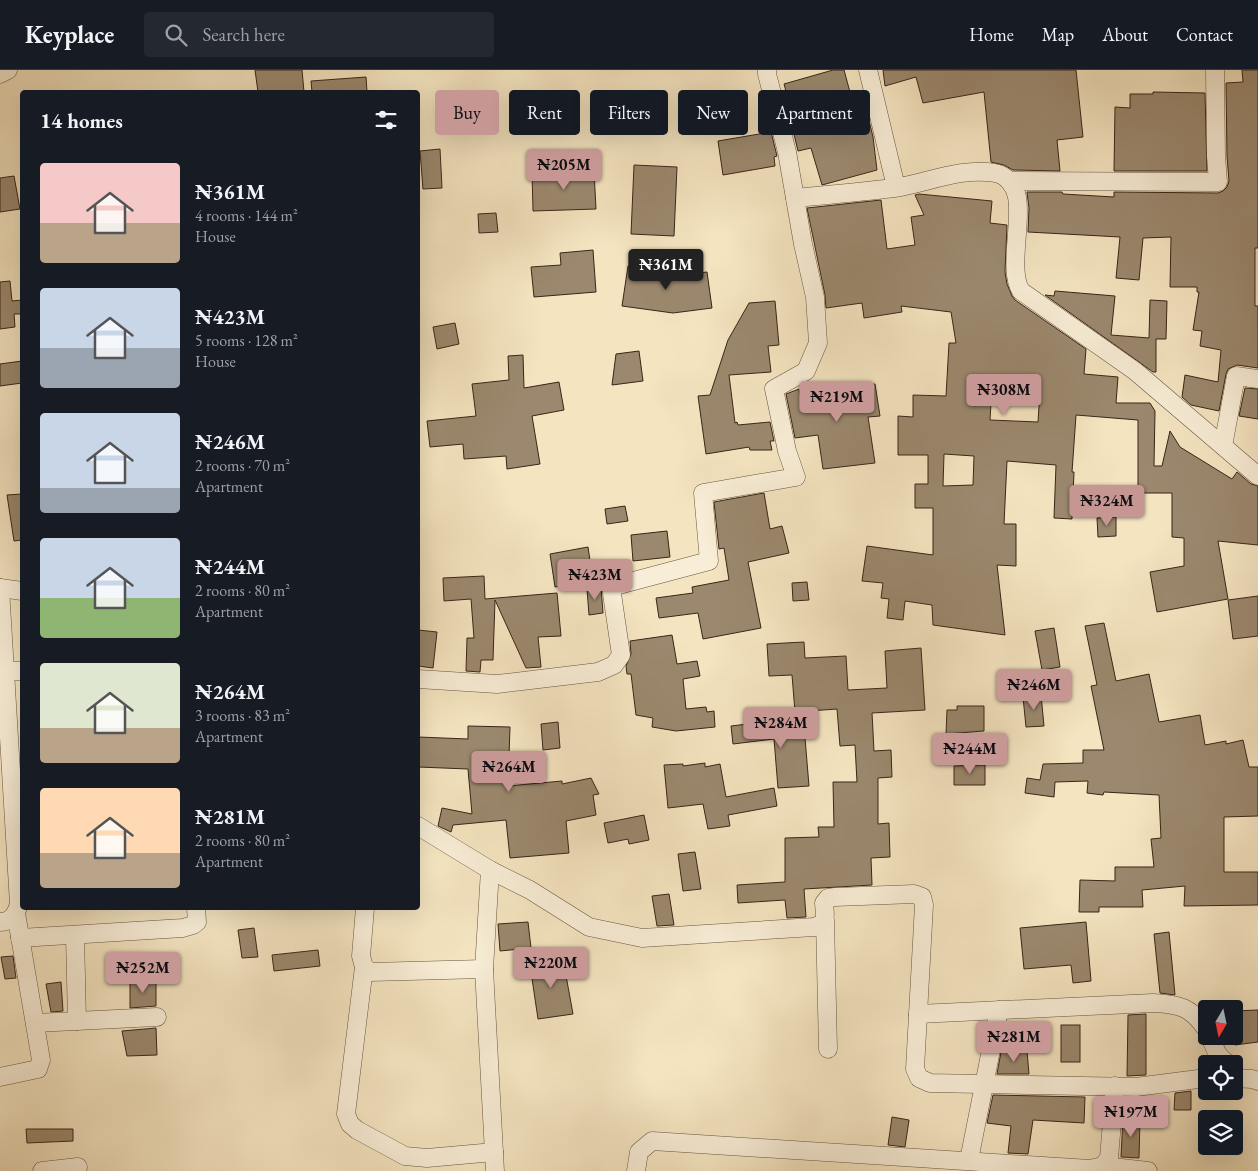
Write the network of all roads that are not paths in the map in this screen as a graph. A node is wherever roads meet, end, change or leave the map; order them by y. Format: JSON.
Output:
{"nodes":[{"id":1,"x":8,"y":70,"type":"edge"},
{"id":2,"x":767,"y":70,"type":"edge"},
{"id":3,"x":868,"y":70,"type":"edge"},
{"id":4,"x":1215,"y":70,"type":"edge"},
{"id":5,"x":0,"y":74,"type":"edge"},
{"id":6,"x":1010,"y":181,"type":"junction"},
{"id":7,"x":896,"y":188,"type":"junction"},
{"id":8,"x":795,"y":198,"type":"junction"},
{"id":9,"x":1258,"y":378,"type":"edge"},
{"id":10,"x":1223,"y":446,"type":"junction"},
{"id":11,"x":1258,"y":476,"type":"edge"},
{"id":12,"x":0,"y":588,"type":"edge"},
{"id":13,"x":20,"y":591,"type":"edge"},
{"id":14,"x":8,"y":666,"type":"edge"},
{"id":15,"x":420,"y":679,"type":"edge"},
{"id":16,"x":5,"y":764,"type":"edge"},
{"id":17,"x":420,"y":827,"type":"edge"},
{"id":18,"x":8,"y":855,"type":"edge"},
{"id":19,"x":490,"y":870,"type":"junction"},
{"id":20,"x":196,"y":910,"type":"edge"},
{"id":21,"x":365,"y":910,"type":"edge"},
{"id":22,"x":16,"y":913,"type":"junction"},
{"id":23,"x":825,"y":920,"type":"junction"},
{"id":24,"x":0,"y":922,"type":"edge"},
{"id":25,"x":75,"y":935,"type":"junction"},
{"id":26,"x":20,"y":938,"type":"junction"},
{"id":27,"x":364,"y":967,"type":"junction"},
{"id":28,"x":484,"y":969,"type":"junction"},
{"id":29,"x":999,"y":1010,"type":"junction"},
{"id":30,"x":918,"y":1014,"type":"junction"},
{"id":31,"x":157,"y":1017,"type":"dead end"},
{"id":32,"x":1198,"y":1017,"type":"edge"},
{"id":33,"x":78,"y":1021,"type":"junction"},
{"id":34,"x":35,"y":1024,"type":"junction"},
{"id":35,"x":828,"y":1049,"type":"dead end"},
{"id":36,"x":1243,"y":1072,"type":"edge"},
{"id":37,"x":0,"y":1077,"type":"edge"},
{"id":38,"x":1198,"y":1079,"type":"edge"},
{"id":39,"x":1255,"y":1080,"type":"edge"},
{"id":40,"x":984,"y":1084,"type":"junction"},
{"id":41,"x":1114,"y":1086,"type":"junction"},
{"id":42,"x":494,"y":1152,"type":"junction"},
{"id":43,"x":982,"y":1164,"type":"edge"},
{"id":44,"x":78,"y":1166,"type":"dead end"},
{"id":45,"x":1103,"y":1166,"type":"junction"},
{"id":46,"x":42,"y":1171,"type":"edge"},
{"id":47,"x":495,"y":1171,"type":"edge"},
{"id":48,"x":636,"y":1171,"type":"edge"},
{"id":49,"x":1148,"y":1171,"type":"edge"}],
"edges":[{"from":1,"to":5,"type":"street"},
{"from":2,"to":8,"type":"street"},
{"from":3,"to":7,"type":"street"},
{"from":4,"to":6,"type":"street"},
{"from":6,"to":7,"type":"street"},
{"from":6,"to":10,"type":"street"},
{"from":7,"to":8,"type":"street"},
{"from":8,"to":15,"type":"street"},
{"from":9,"to":10,"type":"street"},
{"from":10,"to":11,"type":"street"},
{"from":12,"to":13,"type":"street"},
{"from":12,"to":14,"type":"street"},
{"from":14,"to":16,"type":"street"},
{"from":16,"to":18,"type":"street"},
{"from":17,"to":19,"type":"street"},
{"from":18,"to":22,"type":"street"},
{"from":19,"to":23,"type":"street"},
{"from":19,"to":28,"type":"street"},
{"from":20,"to":25,"type":"street"},
{"from":21,"to":27,"type":"street"},
{"from":22,"to":24,"type":"street"},
{"from":22,"to":26,"type":"street"},
{"from":23,"to":30,"type":"street"},
{"from":23,"to":35,"type":"street"},
{"from":25,"to":26,"type":"street"},
{"from":25,"to":33,"type":"street"},
{"from":26,"to":34,"type":"street"},
{"from":27,"to":28,"type":"street"},
{"from":27,"to":42,"type":"street"},
{"from":28,"to":42,"type":"street"},
{"from":29,"to":30,"type":"street"},
{"from":29,"to":32,"type":"street"},
{"from":29,"to":40,"type":"street"},
{"from":30,"to":40,"type":"street"},
{"from":31,"to":33,"type":"street"},
{"from":33,"to":34,"type":"street"},
{"from":34,"to":37,"type":"street"},
{"from":36,"to":39,"type":"street"},
{"from":38,"to":41,"type":"street"},
{"from":40,"to":41,"type":"street"},
{"from":40,"to":43,"type":"street"},
{"from":41,"to":45,"type":"street"},
{"from":42,"to":47,"type":"street"},
{"from":43,"to":45,"type":"street"},
{"from":43,"to":48,"type":"street"},
{"from":44,"to":46,"type":"street"},
{"from":45,"to":49,"type":"street"}]}
